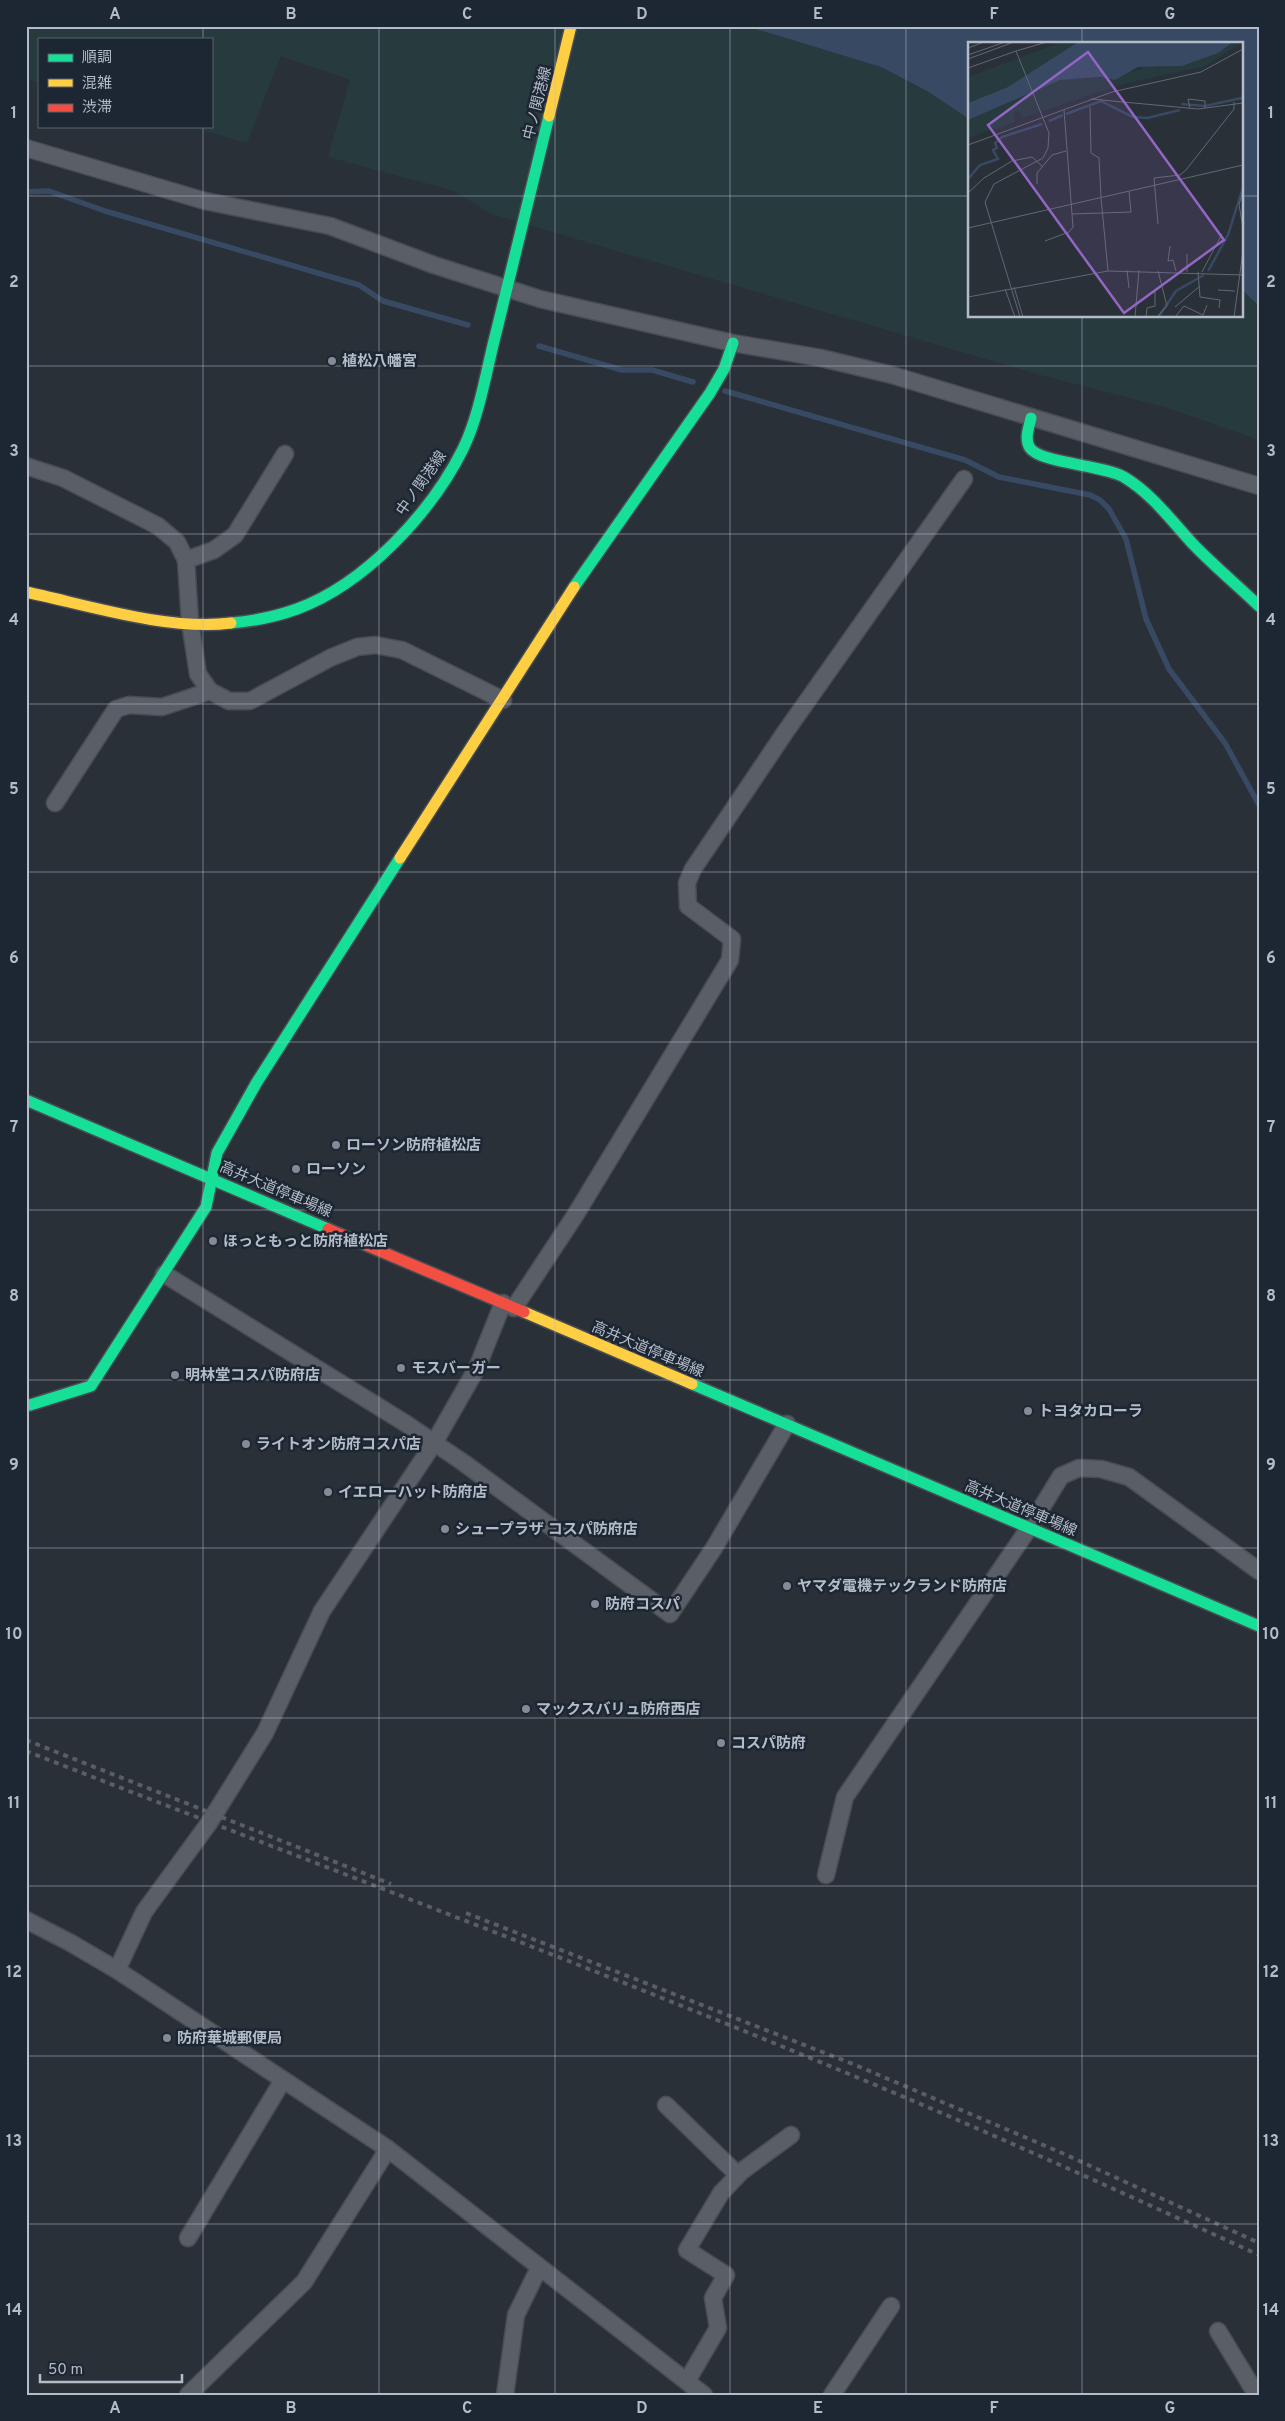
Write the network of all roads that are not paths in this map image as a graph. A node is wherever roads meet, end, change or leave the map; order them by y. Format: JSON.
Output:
{"nodes":[{"id":1,"x":571,"y":26,"type":"edge"},
{"id":2,"x":26,"y":148,"type":"edge"},
{"id":3,"x":392,"y":232,"type":"dead end"},
{"id":4,"x":396,"y":249,"type":"junction"},
{"id":5,"x":508,"y":289,"type":"junction"},
{"id":6,"x":733,"y":343,"type":"junction"},
{"id":7,"x":1031,"y":418,"type":"junction"},
{"id":8,"x":285,"y":454,"type":"dead end"},
{"id":9,"x":26,"y":466,"type":"edge"},
{"id":10,"x":964,"y":479,"type":"dead end"},
{"id":11,"x":1259,"y":486,"type":"edge"},
{"id":12,"x":186,"y":560,"type":"junction"},
{"id":13,"x":26,"y":592,"type":"edge"},
{"id":14,"x":1259,"y":606,"type":"edge"},
{"id":15,"x":190,"y":622,"type":"junction"},
{"id":16,"x":210,"y":691,"type":"junction"},
{"id":17,"x":503,"y":700,"type":"junction"},
{"id":18,"x":55,"y":803,"type":"dead end"},
{"id":19,"x":26,"y":1100,"type":"edge"},
{"id":20,"x":211,"y":1178,"type":"junction"},
{"id":21,"x":164,"y":1274,"type":"junction"},
{"id":22,"x":508,"y":1306,"type":"junction"},
{"id":23,"x":26,"y":1404,"type":"edge"},
{"id":24,"x":787,"y":1424,"type":"junction"},
{"id":25,"x":434,"y":1443,"type":"junction"},
{"id":26,"x":1029,"y":1528,"type":"junction"},
{"id":27,"x":1259,"y":1571,"type":"edge"},
{"id":28,"x":1259,"y":1626,"type":"edge"},
{"id":29,"x":826,"y":1875,"type":"dead end"},
{"id":30,"x":26,"y":1920,"type":"edge"},
{"id":31,"x":117,"y":1970,"type":"junction"},
{"id":32,"x":283,"y":2080,"type":"junction"},
{"id":33,"x":666,"y":2105,"type":"dead end"},
{"id":34,"x":791,"y":2135,"type":"dead end"},
{"id":35,"x":388,"y":2149,"type":"junction"},
{"id":36,"x":738,"y":2175,"type":"junction"},
{"id":37,"x":188,"y":2238,"type":"dead end"},
{"id":38,"x":539,"y":2268,"type":"junction"},
{"id":39,"x":891,"y":2306,"type":"dead end"},
{"id":40,"x":1218,"y":2331,"type":"dead end"},
{"id":41,"x":687,"y":2381,"type":"junction"},
{"id":42,"x":1250,"y":2388,"type":"edge"},
{"id":43,"x":188,"y":2395,"type":"edge"},
{"id":44,"x":505,"y":2395,"type":"edge"},
{"id":45,"x":704,"y":2395,"type":"edge"},
{"id":46,"x":832,"y":2395,"type":"edge"}],
"edges":[{"from":1,"to":5,"type":"main road","name":"中ノ関港線"},
{"from":2,"to":4,"type":"street"},
{"from":3,"to":4,"type":"street"},
{"from":4,"to":5,"type":"street"},
{"from":5,"to":6,"type":"street"},
{"from":5,"to":15,"type":"main road","name":"中ノ関港線"},
{"from":6,"to":7,"type":"street"},
{"from":6,"to":17,"type":"main road"},
{"from":7,"to":11,"type":"street"},
{"from":7,"to":14,"type":"main road"},
{"from":8,"to":12,"type":"street"},
{"from":9,"to":12,"type":"street"},
{"from":10,"to":22,"type":"street"},
{"from":12,"to":15,"type":"street"},
{"from":13,"to":15,"type":"main road","name":"中ノ関港線"},
{"from":15,"to":16,"type":"street"},
{"from":16,"to":17,"type":"street"},
{"from":16,"to":18,"type":"street"},
{"from":17,"to":20,"type":"main road"},
{"from":19,"to":20,"type":"main road","name":"高井大道停車場線"},
{"from":20,"to":21,"type":"main road"},
{"from":20,"to":22,"type":"main road","name":"高井大道停車場線"},
{"from":21,"to":23,"type":"main road"},
{"from":21,"to":25,"type":"street"},
{"from":22,"to":24,"type":"main road","name":"高井大道停車場線"},
{"from":22,"to":25,"type":"street"},
{"from":24,"to":25,"type":"street"},
{"from":24,"to":26,"type":"main road","name":"高井大道停車場線"},
{"from":25,"to":31,"type":"street"},
{"from":26,"to":27,"type":"street"},
{"from":26,"to":28,"type":"main road","name":"高井大道停車場線"},
{"from":26,"to":29,"type":"street"},
{"from":30,"to":31,"type":"street"},
{"from":31,"to":32,"type":"street"},
{"from":32,"to":35,"type":"street"},
{"from":32,"to":37,"type":"street"},
{"from":33,"to":36,"type":"street"},
{"from":34,"to":36,"type":"street"},
{"from":35,"to":38,"type":"street"},
{"from":35,"to":43,"type":"street"},
{"from":36,"to":41,"type":"street"},
{"from":38,"to":41,"type":"street"},
{"from":38,"to":44,"type":"street"},
{"from":39,"to":46,"type":"street"},
{"from":40,"to":42,"type":"street"},
{"from":41,"to":45,"type":"street"}]}
